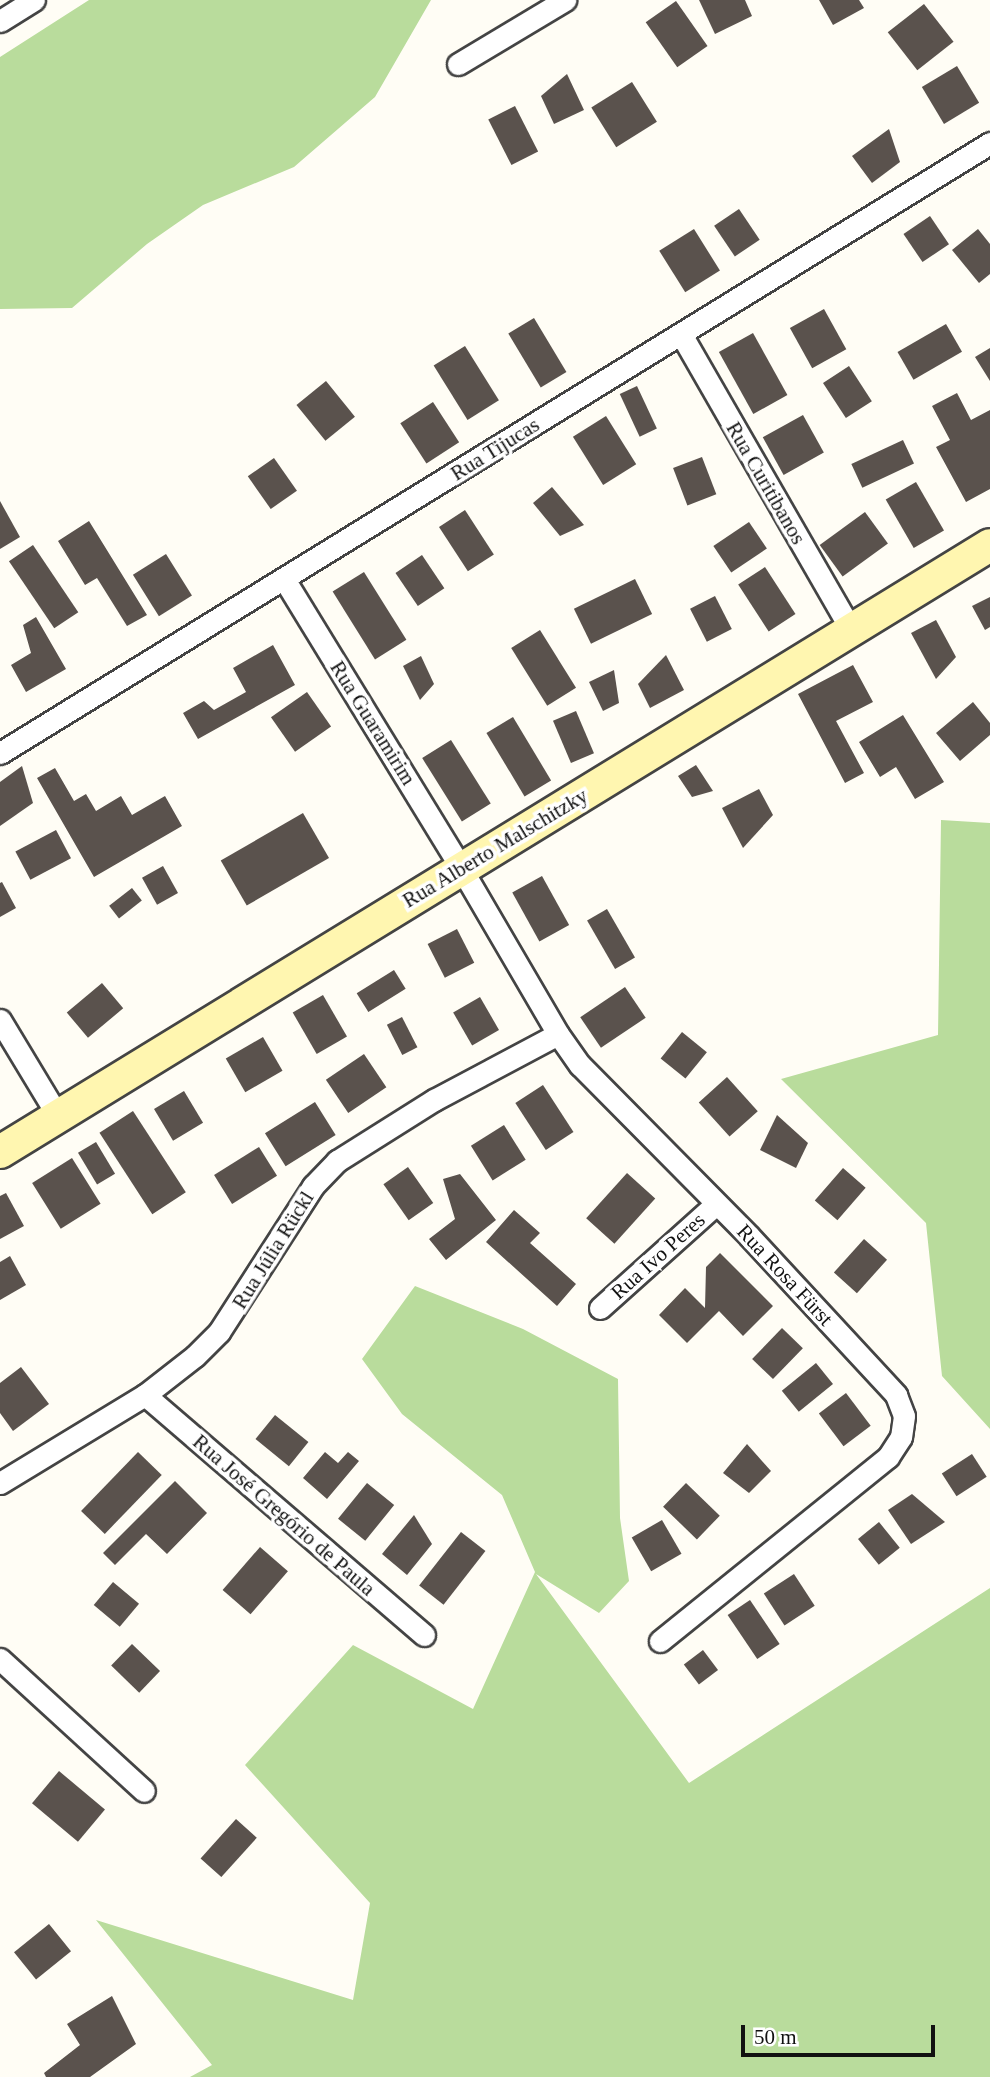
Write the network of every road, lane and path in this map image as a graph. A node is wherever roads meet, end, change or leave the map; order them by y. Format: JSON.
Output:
{"nodes":[{"id":1,"x":560,"y":1,"type":"edge"},
{"id":2,"x":458,"y":64,"type":"dead end"},
{"id":3,"x":990,"y":143,"type":"edge"},
{"id":4,"x":681,"y":334,"type":"junction"},
{"id":5,"x":990,"y":545,"type":"edge"},
{"id":6,"x":284,"y":579,"type":"junction"},
{"id":7,"x":852,"y":631,"type":"junction"},
{"id":8,"x":0,"y":752,"type":"edge"},
{"id":9,"x":461,"y":867,"type":"junction"},
{"id":10,"x":0,"y":1020,"type":"edge"},
{"id":11,"x":558,"y":1034,"type":"junction"},
{"id":12,"x":58,"y":1116,"type":"junction"},
{"id":13,"x":0,"y":1152,"type":"edge"},
{"id":14,"x":716,"y":1204,"type":"junction"},
{"id":15,"x":600,"y":1308,"type":"dead end"},
{"id":16,"x":145,"y":1395,"type":"junction"},
{"id":17,"x":0,"y":1483,"type":"edge"},
{"id":18,"x":424,"y":1635,"type":"dead end"},
{"id":19,"x":660,"y":1641,"type":"dead end"},
{"id":20,"x":0,"y":1659,"type":"edge"},
{"id":21,"x":144,"y":1791,"type":"dead end"}],
"edges":[{"from":1,"to":2,"type":"street"},
{"from":3,"to":4,"type":"street","name":"Rua Tijucas"},
{"from":4,"to":6,"type":"street","name":"Rua Tijucas"},
{"from":4,"to":7,"type":"street","name":"Rua Curitibanos"},
{"from":5,"to":7,"type":"street","name":"Rua Alberto Malschitzky"},
{"from":6,"to":8,"type":"street","name":"Rua Tijucas"},
{"from":6,"to":9,"type":"street","name":"Rua Guaramirim"},
{"from":7,"to":9,"type":"street","name":"Rua Alberto Malschitzky"},
{"from":9,"to":11,"type":"street","name":"Rua Rosa Fürst"},
{"from":9,"to":12,"type":"street","name":"Rua Alberto Malschitzky"},
{"from":10,"to":12,"type":"street"},
{"from":11,"to":14,"type":"street","name":"Rua Rosa Fürst"},
{"from":11,"to":16,"type":"street","name":"Rua Júlia Rückl"},
{"from":12,"to":13,"type":"street","name":"Rua Alberto Malschitzky"},
{"from":14,"to":15,"type":"street","name":"Rua Ivo Peres"},
{"from":14,"to":19,"type":"street","name":"Rua Rosa Fürst"},
{"from":16,"to":17,"type":"street","name":"Rua Júlia Rückl"},
{"from":16,"to":18,"type":"street","name":"Rua José Gregório de Paula"},
{"from":20,"to":21,"type":"street"}]}
